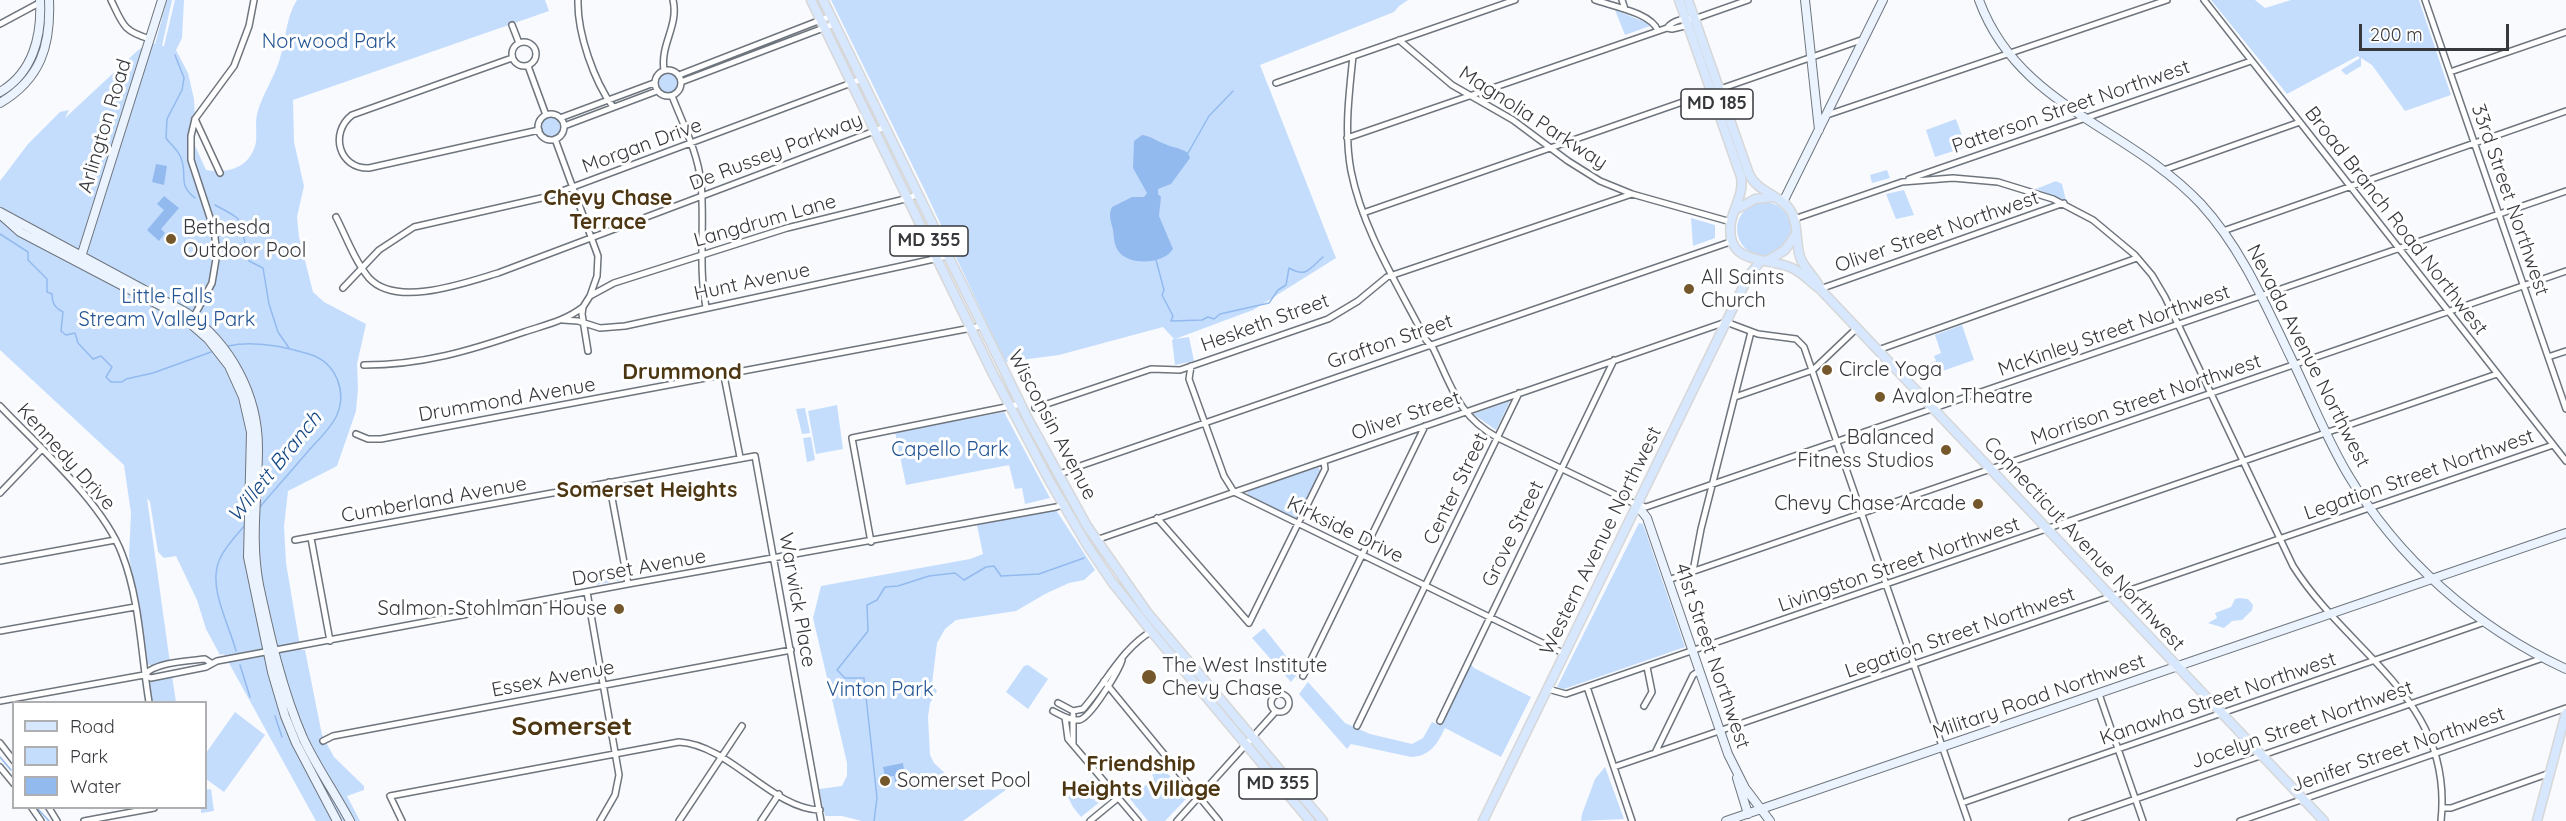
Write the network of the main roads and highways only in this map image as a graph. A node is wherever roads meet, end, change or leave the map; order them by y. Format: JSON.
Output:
{"nodes":[{"id":1,"x":162,"y":0,"type":"edge"},
{"id":2,"x":811,"y":0,"type":"edge"},
{"id":3,"x":823,"y":0,"type":"edge"},
{"id":4,"x":1679,"y":0,"type":"edge"},
{"id":5,"x":1688,"y":0,"type":"edge"},
{"id":6,"x":1805,"y":0,"type":"edge"},
{"id":7,"x":1883,"y":0,"type":"edge"},
{"id":8,"x":1979,"y":0,"type":"edge"},
{"id":9,"x":44,"y":1,"type":"edge"},
{"id":10,"x":1689,"y":21,"type":"junction"},
{"id":11,"x":1715,"y":91,"type":"junction"},
{"id":12,"x":0,"y":92,"type":"edge"},
{"id":13,"x":0,"y":103,"type":"edge"},
{"id":14,"x":1819,"y":131,"type":"junction"},
{"id":15,"x":1773,"y":197,"type":"junction"},
{"id":16,"x":1783,"y":202,"type":"junction"},
{"id":17,"x":1735,"y":210,"type":"junction"},
{"id":18,"x":0,"y":213,"type":"edge"},
{"id":19,"x":1796,"y":234,"type":"junction"},
{"id":20,"x":1744,"y":256,"type":"junction"},
{"id":21,"x":81,"y":259,"type":"junction"},
{"id":22,"x":1764,"y":261,"type":"junction"},
{"id":23,"x":1749,"y":275,"type":"junction"},
{"id":24,"x":1820,"y":289,"type":"junction"},
{"id":25,"x":192,"y":320,"type":"junction"},
{"id":26,"x":1637,"y":505,"type":"junction"},
{"id":27,"x":251,"y":517,"type":"junction"},
{"id":28,"x":2566,"y":533,"type":"edge"},
{"id":29,"x":2432,"y":580,"type":"junction"},
{"id":30,"x":272,"y":652,"type":"junction"},
{"id":31,"x":2178,"y":667,"type":"junction"},
{"id":32,"x":2566,"y":669,"type":"edge"},
{"id":33,"x":2566,"y":711,"type":"edge"},
{"id":34,"x":1250,"y":742,"type":"junction"},
{"id":35,"x":1737,"y":773,"type":"junction"},
{"id":36,"x":1754,"y":801,"type":"junction"},
{"id":37,"x":1761,"y":809,"type":"junction"},
{"id":38,"x":1749,"y":817,"type":"edge"},
{"id":39,"x":337,"y":821,"type":"edge"},
{"id":40,"x":350,"y":821,"type":"edge"},
{"id":41,"x":1310,"y":821,"type":"edge"},
{"id":42,"x":1323,"y":821,"type":"edge"},
{"id":43,"x":1484,"y":821,"type":"edge"},
{"id":44,"x":1726,"y":821,"type":"edge"},
{"id":45,"x":1770,"y":821,"type":"edge"},
{"id":46,"x":2324,"y":821,"type":"edge"},
{"id":47,"x":2538,"y":821,"type":"edge"}],
"edges":[{"from":1,"to":21,"type":"main road","name":"Arlington Road"},
{"from":2,"to":34,"type":"main road","name":"Wisconsin Avenue","number":"MD 355"},
{"from":3,"to":34,"type":"main road","name":"Wisconsin Avenue","number":"MD 355"},
{"from":4,"to":10,"type":"main road","number":"MD 185"},
{"from":5,"to":10,"type":"main road","number":"MD 185"},
{"from":6,"to":14,"type":"main road"},
{"from":7,"to":14,"type":"main road"},
{"from":8,"to":29,"type":"main road","name":"Nevada Avenue Northwest"},
{"from":9,"to":12,"type":"main road"},
{"from":9,"to":13,"type":"main road"},
{"from":10,"to":11,"type":"main road","number":"MD 185"},
{"from":11,"to":15,"type":"main road","number":"MD 185"},
{"from":11,"to":17,"type":"main road","number":"MD 185"},
{"from":14,"to":16,"type":"main road"},
{"from":15,"to":16,"type":"main road"},
{"from":15,"to":17,"type":"main road"},
{"from":16,"to":19,"type":"main road"},
{"from":17,"to":20,"type":"main road"},
{"from":18,"to":21,"type":"main road"},
{"from":19,"to":22,"type":"main road"},
{"from":19,"to":24,"type":"main road","name":"Connecticut Avenue Northwest"},
{"from":20,"to":22,"type":"main road"},
{"from":20,"to":23,"type":"main road"},
{"from":21,"to":25,"type":"main road"},
{"from":22,"to":23,"type":"main road","name":"Western Avenue Northwest"},
{"from":22,"to":24,"type":"main road","name":"Connecticut Avenue Northwest"},
{"from":23,"to":26,"type":"main road","name":"Western Avenue Northwest"},
{"from":24,"to":31,"type":"main road","name":"Connecticut Avenue Northwest"},
{"from":25,"to":27,"type":"main road"},
{"from":25,"to":27,"type":"main road"},
{"from":26,"to":35,"type":"main road","name":"41st Street Northwest"},
{"from":26,"to":43,"type":"main road","name":"Western Avenue Northwest"},
{"from":27,"to":30,"type":"main road"},
{"from":27,"to":30,"type":"main road"},
{"from":28,"to":29,"type":"main road","name":"Military Road Northwest"},
{"from":29,"to":31,"type":"main road","name":"Military Road Northwest"},
{"from":29,"to":32,"type":"main road","name":"Nevada Avenue Northwest"},
{"from":30,"to":39,"type":"main road"},
{"from":30,"to":40,"type":"main road"},
{"from":31,"to":37,"type":"main road","name":"Military Road Northwest"},
{"from":31,"to":46,"type":"main road","name":"Connecticut Avenue Northwest"},
{"from":33,"to":47,"type":"main road"},
{"from":34,"to":41,"type":"main road","name":"Wisconsin Avenue","number":"MD 355"},
{"from":34,"to":42,"type":"main road","name":"Wisconsin Avenue","number":"MD 355"},
{"from":35,"to":36,"type":"main road"},
{"from":35,"to":38,"type":"main road","name":"41st Street Northwest"},
{"from":36,"to":37,"type":"main road"},
{"from":36,"to":38,"type":"main road"},
{"from":37,"to":38,"type":"main road","name":"Military Road Northwest"},
{"from":37,"to":45,"type":"main road"},
{"from":38,"to":44,"type":"main road","name":"Military Road Northwest"}]}
